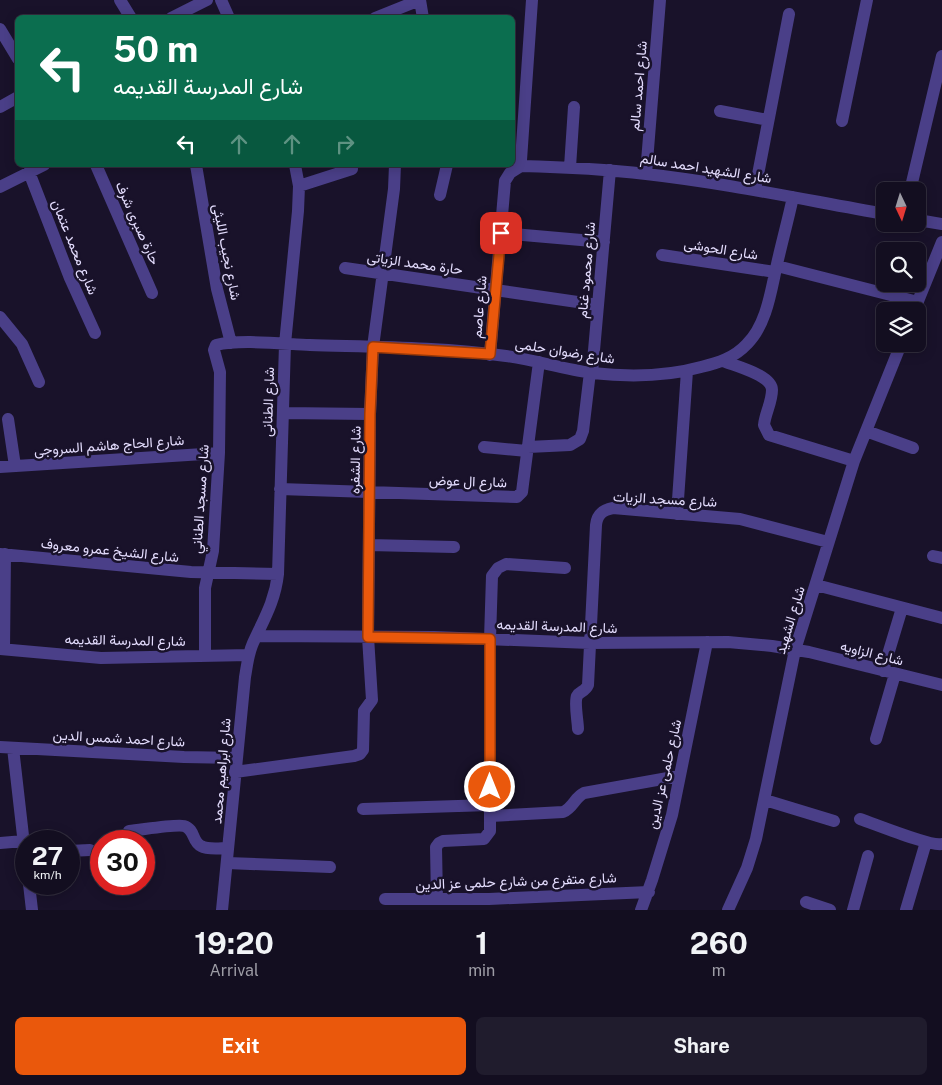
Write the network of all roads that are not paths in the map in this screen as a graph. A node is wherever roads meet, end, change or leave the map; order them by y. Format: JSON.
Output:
{"nodes":[{"id":1,"x":120,"y":0,"type":"edge"},
{"id":2,"x":207,"y":0,"type":"edge"},
{"id":3,"x":420,"y":0,"type":"edge"},
{"id":4,"x":532,"y":0,"type":"edge"},
{"id":5,"x":660,"y":0,"type":"edge"},
{"id":6,"x":867,"y":0,"type":"edge"},
{"id":7,"x":789,"y":14,"type":"dead end"},
{"id":8,"x":129,"y":15,"type":"edge"},
{"id":9,"x":177,"y":15,"type":"edge"},
{"id":10,"x":382,"y":15,"type":"edge"},
{"id":11,"x":422,"y":15,"type":"edge"},
{"id":12,"x":0,"y":29,"type":"edge"},
{"id":13,"x":15,"y":54,"type":"edge"},
{"id":14,"x":942,"y":56,"type":"edge"},
{"id":15,"x":15,"y":100,"type":"edge"},
{"id":16,"x":0,"y":107,"type":"edge"},
{"id":17,"x":574,"y":107,"type":"dead end"},
{"id":18,"x":720,"y":112,"type":"dead end"},
{"id":19,"x":768,"y":120,"type":"junction"},
{"id":20,"x":842,"y":121,"type":"dead end"},
{"id":21,"x":521,"y":166,"type":"junction"},
{"id":22,"x":40,"y":167,"type":"edge"},
{"id":23,"x":97,"y":167,"type":"edge"},
{"id":24,"x":196,"y":167,"type":"edge"},
{"id":25,"x":295,"y":167,"type":"edge"},
{"id":26,"x":395,"y":167,"type":"edge"},
{"id":27,"x":447,"y":167,"type":"edge"},
{"id":28,"x":570,"y":167,"type":"junction"},
{"id":29,"x":352,"y":168,"type":"dead end"},
{"id":30,"x":610,"y":170,"type":"junction"},
{"id":31,"x":29,"y":172,"type":"junction"},
{"id":32,"x":646,"y":174,"type":"junction"},
{"id":33,"x":912,"y":182,"type":"edge"},
{"id":34,"x":298,"y":186,"type":"junction"},
{"id":35,"x":0,"y":188,"type":"edge"},
{"id":36,"x":754,"y":190,"type":"junction"},
{"id":37,"x":440,"y":195,"type":"dead end"},
{"id":38,"x":793,"y":198,"type":"junction"},
{"id":39,"x":876,"y":212,"type":"edge"},
{"id":40,"x":926,"y":221,"type":"edge"},
{"id":41,"x":942,"y":224,"type":"edge"},
{"id":42,"x":501,"y":233,"type":"junction"},
{"id":43,"x":604,"y":242,"type":"junction"},
{"id":44,"x":942,"y":242,"type":"edge"},
{"id":45,"x":662,"y":255,"type":"dead end"},
{"id":46,"x":346,"y":268,"type":"dead end"},
{"id":47,"x":776,"y":269,"type":"junction"},
{"id":48,"x":382,"y":273,"type":"junction"},
{"id":49,"x":496,"y":290,"type":"junction"},
{"id":50,"x":152,"y":293,"type":"dead end"},
{"id":51,"x":898,"y":302,"type":"edge"},
{"id":52,"x":918,"y":302,"type":"edge"},
{"id":53,"x":598,"y":305,"type":"junction"},
{"id":54,"x":0,"y":317,"type":"edge"},
{"id":55,"x":95,"y":333,"type":"dead end"},
{"id":56,"x":231,"y":343,"type":"junction"},
{"id":57,"x":285,"y":344,"type":"junction"},
{"id":58,"x":216,"y":345,"type":"joint"},
{"id":59,"x":373,"y":347,"type":"junction"},
{"id":60,"x":898,"y":352,"type":"edge"},
{"id":61,"x":490,"y":354,"type":"junction"},
{"id":62,"x":723,"y":361,"type":"junction"},
{"id":63,"x":539,"y":362,"type":"junction"},
{"id":64,"x":687,"y":371,"type":"junction"},
{"id":65,"x":591,"y":372,"type":"junction"},
{"id":66,"x":38,"y":382,"type":"dead end"},
{"id":67,"x":283,"y":413,"type":"junction"},
{"id":68,"x":370,"y":414,"type":"junction"},
{"id":69,"x":8,"y":419,"type":"dead end"},
{"id":70,"x":866,"y":431,"type":"junction"},
{"id":71,"x":484,"y":447,"type":"dead end"},
{"id":72,"x":914,"y":448,"type":"dead end"},
{"id":73,"x":528,"y":449,"type":"junction"},
{"id":74,"x":219,"y":453,"type":"junction"},
{"id":75,"x":854,"y":461,"type":"junction"},
{"id":76,"x":15,"y":466,"type":"junction"},
{"id":77,"x":0,"y":467,"type":"edge"},
{"id":78,"x":280,"y":489,"type":"junction"},
{"id":79,"x":369,"y":492,"type":"junction"},
{"id":80,"x":677,"y":514,"type":"junction"},
{"id":81,"x":828,"y":542,"type":"junction"},
{"id":82,"x":369,"y":545,"type":"junction"},
{"id":83,"x":454,"y":547,"type":"dead end"},
{"id":84,"x":2,"y":554,"type":"edge"},
{"id":85,"x":564,"y":568,"type":"dead end"},
{"id":86,"x":208,"y":573,"type":"junction"},
{"id":87,"x":278,"y":574,"type":"junction"},
{"id":88,"x":816,"y":585,"type":"junction"},
{"id":89,"x":902,"y":608,"type":"junction"},
{"id":90,"x":942,"y":618,"type":"edge"},
{"id":91,"x":257,"y":636,"type":"junction"},
{"id":92,"x":368,"y":637,"type":"junction"},
{"id":93,"x":490,"y":639,"type":"junction"},
{"id":94,"x":707,"y":642,"type":"junction"},
{"id":95,"x":590,"y":643,"type":"junction"},
{"id":96,"x":2,"y":649,"type":"edge"},
{"id":97,"x":795,"y":650,"type":"junction"},
{"id":98,"x":249,"y":655,"type":"junction"},
{"id":99,"x":205,"y":656,"type":"junction"},
{"id":100,"x":889,"y":672,"type":"junction"},
{"id":101,"x":942,"y":685,"type":"edge"},
{"id":102,"x":578,"y":729,"type":"dead end"},
{"id":103,"x":876,"y":739,"type":"dead end"},
{"id":104,"x":0,"y":747,"type":"edge"},
{"id":105,"x":13,"y":748,"type":"junction"},
{"id":106,"x":237,"y":758,"type":"junction"},
{"id":107,"x":235,"y":772,"type":"junction"},
{"id":108,"x":679,"y":776,"type":"junction"},
{"id":109,"x":765,"y":800,"type":"junction"},
{"id":110,"x":363,"y":809,"type":"dead end"},
{"id":111,"x":490,"y":810,"type":"junction"},
{"id":112,"x":860,"y":819,"type":"dead end"},
{"id":113,"x":834,"y":821,"type":"dead end"},
{"id":114,"x":22,"y":830,"type":"edge"},
{"id":115,"x":140,"y":830,"type":"edge"},
{"id":116,"x":926,"y":842,"type":"junction"},
{"id":117,"x":0,"y":843,"type":"edge"},
{"id":118,"x":942,"y":844,"type":"edge"},
{"id":119,"x":15,"y":848,"type":"edge"},
{"id":120,"x":228,"y":848,"type":"junction"},
{"id":121,"x":80,"y":850,"type":"edge"},
{"id":122,"x":90,"y":850,"type":"dead end"},
{"id":123,"x":868,"y":856,"type":"dead end"},
{"id":124,"x":227,"y":863,"type":"junction"},
{"id":125,"x":330,"y":867,"type":"dead end"},
{"id":126,"x":649,"y":892,"type":"junction"},
{"id":127,"x":30,"y":895,"type":"edge"},
{"id":128,"x":384,"y":899,"type":"dead end"},
{"id":129,"x":437,"y":899,"type":"junction"},
{"id":130,"x":806,"y":902,"type":"dead end"},
{"id":131,"x":489,"y":904,"type":"edge"},
{"id":132,"x":222,"y":909,"type":"edge"},
{"id":133,"x":32,"y":910,"type":"edge"},
{"id":134,"x":208,"y":910,"type":"edge"},
{"id":135,"x":642,"y":910,"type":"edge"},
{"id":136,"x":728,"y":910,"type":"edge"},
{"id":137,"x":830,"y":910,"type":"edge"},
{"id":138,"x":853,"y":910,"type":"edge"},
{"id":139,"x":906,"y":910,"type":"edge"}],
"edges":[{"from":1,"to":8,"type":"street"},
{"from":2,"to":9,"type":"street"},
{"from":3,"to":10,"type":"street"},
{"from":3,"to":11,"type":"street"},
{"from":4,"to":21,"type":"street"},
{"from":5,"to":32,"type":"street","name":"شارع احمد سالم"},
{"from":6,"to":20,"type":"street"},
{"from":7,"to":19,"type":"street"},
{"from":12,"to":13,"type":"street"},
{"from":14,"to":33,"type":"street"},
{"from":15,"to":16,"type":"street"},
{"from":17,"to":28,"type":"street"},
{"from":18,"to":19,"type":"street"},
{"from":19,"to":36,"type":"street"},
{"from":21,"to":28,"type":"street","name":"شارع الشهيد احمد سالم"},
{"from":21,"to":42,"type":"street","name":"شارع عاصم"},
{"from":22,"to":31,"type":"street"},
{"from":23,"to":50,"type":"street","name":"حارة صبرى شرف"},
{"from":24,"to":56,"type":"street","name":"شارع نجيب الليثى"},
{"from":25,"to":34,"type":"street","name":"شارع الطنانى"},
{"from":26,"to":48,"type":"street","name":"شارع الشفره"},
{"from":27,"to":37,"type":"street"},
{"from":28,"to":30,"type":"street","name":"شارع الشهيد احمد سالم"},
{"from":29,"to":34,"type":"street"},
{"from":30,"to":32,"type":"street","name":"شارع الشهيد احمد سالم"},
{"from":30,"to":43,"type":"street","name":"شارع محمود غنام"},
{"from":31,"to":35,"type":"street"},
{"from":31,"to":55,"type":"street","name":"شارع محمد عتمان"},
{"from":32,"to":36,"type":"street","name":"شارع الشهيد احمد سالم"},
{"from":34,"to":57,"type":"street","name":"شارع الطنانى"},
{"from":36,"to":38,"type":"street","name":"شارع الشهيد احمد سالم"},
{"from":38,"to":39,"type":"street","name":"شارع الشهيد احمد سالم"},
{"from":38,"to":47,"type":"street","name":"شارع رضوان حلمى"},
{"from":40,"to":41,"type":"street"},
{"from":42,"to":43,"type":"street"},
{"from":42,"to":49,"type":"street","name":"شارع عاصم"},
{"from":43,"to":53,"type":"street","name":"شارع محمود غنام"},
{"from":44,"to":52,"type":"street"},
{"from":45,"to":47,"type":"street","name":"شارع الحوشى"},
{"from":46,"to":48,"type":"street","name":"حارة محمد الزياتى"},
{"from":47,"to":51,"type":"street","name":"شارع الحوشى"},
{"from":47,"to":62,"type":"street","name":"شارع رضوان حلمى"},
{"from":48,"to":49,"type":"street","name":"حارة محمد الزياتى"},
{"from":48,"to":59,"type":"street","name":"شارع الشفره"},
{"from":49,"to":53,"type":"street","name":"حارة محمد الزياتى"},
{"from":49,"to":61,"type":"street","name":"شارع عاصم"},
{"from":53,"to":65,"type":"street","name":"شارع محمود غنام"},
{"from":54,"to":66,"type":"street"},
{"from":56,"to":57,"type":"street","name":"شارع رضوان حلمى"},
{"from":56,"to":58,"type":"street","name":"شارع رضوان حلمى"},
{"from":57,"to":59,"type":"street","name":"شارع رضوان حلمى"},
{"from":57,"to":67,"type":"street","name":"شارع الطنانى"},
{"from":58,"to":74,"type":"street","name":"شارع مسجد الطناني"},
{"from":59,"to":61,"type":"street","name":"شارع رضوان حلمى"},
{"from":59,"to":68,"type":"street","name":"شارع الشفره"},
{"from":60,"to":70,"type":"street","name":"شارع الشهيد"},
{"from":61,"to":63,"type":"street","name":"شارع رضوان حلمى"},
{"from":62,"to":64,"type":"street","name":"شارع رضوان حلمى"},
{"from":62,"to":75,"type":"street"},
{"from":63,"to":65,"type":"street","name":"شارع رضوان حلمى"},
{"from":63,"to":73,"type":"street","name":"شارع ال عوض"},
{"from":64,"to":65,"type":"street","name":"شارع رضوان حلمى"},
{"from":64,"to":80,"type":"street"},
{"from":65,"to":73,"type":"street","name":"شارع محمود غنام"},
{"from":67,"to":68,"type":"street"},
{"from":67,"to":78,"type":"street","name":"شارع الطنانى"},
{"from":68,"to":79,"type":"street","name":"شارع الشفره"},
{"from":69,"to":76,"type":"street"},
{"from":70,"to":72,"type":"street"},
{"from":70,"to":75,"type":"street","name":"شارع الشهيد"},
{"from":71,"to":73,"type":"street"},
{"from":73,"to":79,"type":"street","name":"شارع ال عوض"},
{"from":74,"to":76,"type":"street","name":"شارع الحاج هاشم السروجى"},
{"from":74,"to":86,"type":"street","name":"شارع مسجد الطناني"},
{"from":75,"to":81,"type":"street","name":"شارع الشهيد"},
{"from":76,"to":77,"type":"street","name":"شارع الحاج هاشم السروجى"},
{"from":78,"to":79,"type":"street","name":"شارع ال عوض"},
{"from":78,"to":87,"type":"street","name":"شارع الطنانى"},
{"from":79,"to":82,"type":"street","name":"شارع الشفره"},
{"from":80,"to":81,"type":"street","name":"شارع مسجد الزيات"},
{"from":80,"to":95,"type":"street","name":"شارع مسجد الزيات"},
{"from":81,"to":88,"type":"street","name":"شارع الشهيد"},
{"from":82,"to":83,"type":"street"},
{"from":82,"to":92,"type":"street","name":"شارع الشفره"},
{"from":84,"to":86,"type":"street","name":"شارع الشيخ عمرو معروف"},
{"from":84,"to":96,"type":"street"},
{"from":85,"to":93,"type":"street"},
{"from":86,"to":87,"type":"street","name":"شارع الشيخ عمرو معروف"},
{"from":86,"to":99,"type":"street","name":"شارع مسجد الطناني"},
{"from":87,"to":91,"type":"street","name":"شارع الطنانى"},
{"from":88,"to":89,"type":"street"},
{"from":88,"to":97,"type":"street","name":"شارع الشهيد"},
{"from":89,"to":90,"type":"street"},
{"from":89,"to":100,"type":"street"},
{"from":91,"to":92,"type":"street","name":"شارع المدرسة القديمه"},
{"from":91,"to":98,"type":"street","name":"شارع ابراهيم محمد"},
{"from":92,"to":93,"type":"street","name":"شارع المدرسة القديمه"},
{"from":92,"to":107,"type":"street","name":"شارع الشفره"},
{"from":93,"to":95,"type":"street","name":"شارع المدرسة القديمه"},
{"from":93,"to":111,"type":"street"},
{"from":94,"to":95,"type":"street","name":"شارع المدرسة القديمه"},
{"from":94,"to":97,"type":"street","name":"شارع المدرسة القديمه"},
{"from":94,"to":108,"type":"street","name":"شارع حلمى عز الدين"},
{"from":95,"to":102,"type":"street","name":"شارع مسجد الزيات"},
{"from":96,"to":99,"type":"street","name":"شارع المدرسة القديمه"},
{"from":97,"to":100,"type":"street","name":"شارع الزاويه"},
{"from":97,"to":109,"type":"street","name":"شارع الشهيد"},
{"from":98,"to":99,"type":"street","name":"شارع المدرسة القديمه"},
{"from":98,"to":106,"type":"street","name":"شارع ابراهيم محمد"},
{"from":100,"to":101,"type":"street","name":"شارع الزاويه"},
{"from":100,"to":103,"type":"street"},
{"from":104,"to":105,"type":"street","name":"شارع احمد شمس الدين"},
{"from":105,"to":106,"type":"street","name":"شارع احمد شمس الدين"},
{"from":105,"to":114,"type":"street"},
{"from":106,"to":107,"type":"street","name":"شارع ابراهيم محمد"},
{"from":107,"to":120,"type":"street","name":"شارع ابراهيم محمد"},
{"from":108,"to":111,"type":"street"},
{"from":108,"to":126,"type":"street","name":"شارع حلمى عز الدين"},
{"from":109,"to":113,"type":"street"},
{"from":109,"to":136,"type":"street","name":"شارع الشهيد"},
{"from":110,"to":111,"type":"street"},
{"from":111,"to":129,"type":"street"},
{"from":112,"to":116,"type":"street"},
{"from":115,"to":120,"type":"street"},
{"from":116,"to":118,"type":"street"},
{"from":116,"to":139,"type":"street"},
{"from":117,"to":119,"type":"street"},
{"from":120,"to":124,"type":"street","name":"شارع ابراهيم محمد"},
{"from":121,"to":122,"type":"street"},
{"from":123,"to":138,"type":"street"},
{"from":124,"to":125,"type":"street"},
{"from":124,"to":132,"type":"street","name":"شارع ابراهيم محمد"},
{"from":126,"to":131,"type":"street","name":"شارع متفرع من شارع حلمى عز الدين"},
{"from":126,"to":135,"type":"street","name":"شارع حلمى عز الدين"},
{"from":127,"to":133,"type":"street"},
{"from":128,"to":129,"type":"street","name":"شارع متفرع من شارع حلمى عز الدين"},
{"from":129,"to":131,"type":"street","name":"شارع متفرع من شارع حلمى عز الدين"},
{"from":130,"to":137,"type":"street"},
{"from":132,"to":134,"type":"street"}]}
